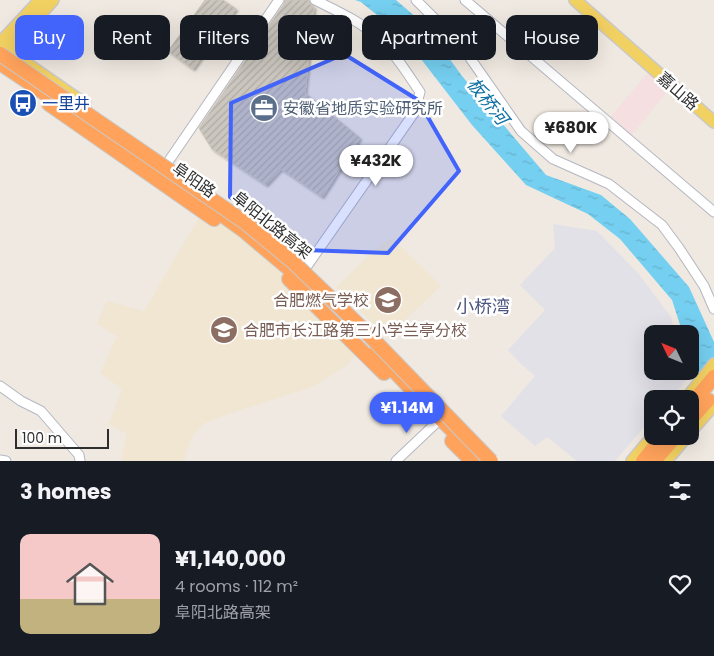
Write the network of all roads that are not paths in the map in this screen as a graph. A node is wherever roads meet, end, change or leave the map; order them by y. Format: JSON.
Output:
{"nodes":[{"id":1,"x":40,"y":0,"type":"edge"},
{"id":2,"x":53,"y":0,"type":"edge"},
{"id":3,"x":279,"y":0,"type":"edge"},
{"id":4,"x":315,"y":0,"type":"edge"},
{"id":5,"x":416,"y":0,"type":"edge"},
{"id":6,"x":465,"y":0,"type":"edge"},
{"id":7,"x":575,"y":0,"type":"edge"},
{"id":8,"x":2,"y":50,"type":"edge"},
{"id":9,"x":0,"y":64,"type":"edge"},
{"id":10,"x":714,"y":122,"type":"edge"},
{"id":11,"x":168,"y":162,"type":"junction"},
{"id":12,"x":714,"y":212,"type":"edge"},
{"id":13,"x":305,"y":269,"type":"junction"},
{"id":14,"x":714,"y":309,"type":"edge"},
{"id":15,"x":714,"y":364,"type":"edge"},
{"id":16,"x":0,"y":386,"type":"edge"},
{"id":17,"x":710,"y":389,"type":"edge"},
{"id":18,"x":699,"y":398,"type":"edge"},
{"id":19,"x":699,"y":412,"type":"edge"},
{"id":20,"x":435,"y":424,"type":"junction"},
{"id":21,"x":646,"y":445,"type":"edge"},
{"id":22,"x":656,"y":445,"type":"edge"},
{"id":23,"x":668,"y":445,"type":"edge"},
{"id":24,"x":679,"y":445,"type":"edge"},
{"id":25,"x":0,"y":460,"type":"edge"},
{"id":26,"x":6,"y":461,"type":"edge"},
{"id":27,"x":80,"y":461,"type":"edge"},
{"id":28,"x":396,"y":461,"type":"edge"},
{"id":29,"x":472,"y":461,"type":"edge"},
{"id":30,"x":482,"y":461,"type":"edge"},
{"id":31,"x":492,"y":461,"type":"edge"},
{"id":32,"x":500,"y":461,"type":"edge"},
{"id":33,"x":632,"y":461,"type":"edge"},
{"id":34,"x":643,"y":461,"type":"edge"},
{"id":35,"x":654,"y":461,"type":"edge"},
{"id":36,"x":666,"y":461,"type":"edge"}],
"edges":[{"from":1,"to":8,"type":"main road"},
{"from":2,"to":8,"type":"main road"},
{"from":3,"to":11,"type":"street"},
{"from":4,"to":13,"type":"street"},
{"from":5,"to":14,"type":"street"},
{"from":6,"to":12,"type":"street"},
{"from":7,"to":10,"type":"main road","name":"嘉山路"},
{"from":8,"to":11,"type":"main road","name":"阜阳路"},
{"from":8,"to":31,"type":"highway","name":"阜阳北路高架","bridge":true},
{"from":9,"to":20,"type":"highway"},
{"from":9,"to":30,"type":"highway","name":"阜阳北路高架"},
{"from":11,"to":13,"type":"main road","name":"阜阳路"},
{"from":13,"to":32,"type":"main road","name":"阜阳路"},
{"from":15,"to":17,"type":"main road"},
{"from":16,"to":27,"type":"street"},
{"from":17,"to":18,"type":"highway"},
{"from":17,"to":19,"type":"highway"},
{"from":20,"to":28,"type":"street"},
{"from":20,"to":29,"type":"highway"},
{"from":21,"to":33,"type":"main road"},
{"from":22,"to":34,"type":"highway"},
{"from":23,"to":35,"type":"highway"},
{"from":24,"to":36,"type":"main road"},
{"from":25,"to":26,"type":"street"}]}
